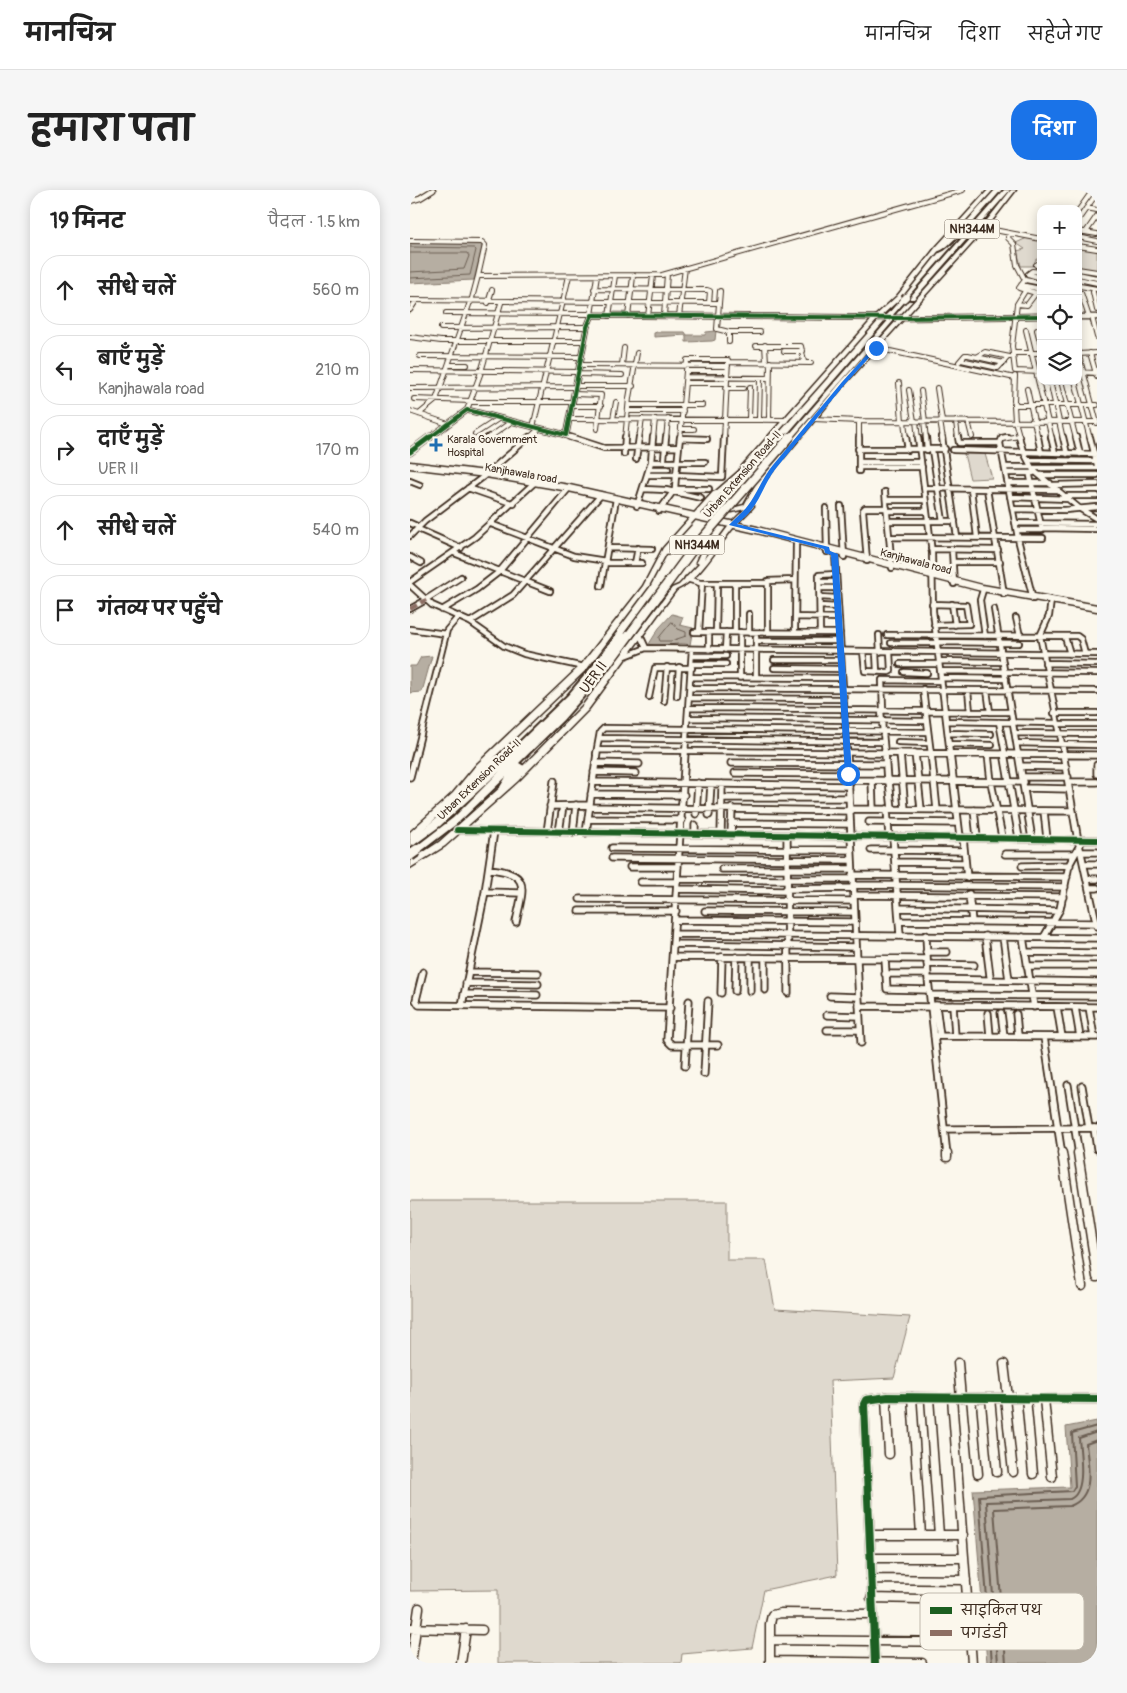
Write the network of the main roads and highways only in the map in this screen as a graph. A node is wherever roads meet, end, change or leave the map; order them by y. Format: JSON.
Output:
{"nodes":[{"id":1,"x":990,"y":190,"type":"edge"},
{"id":2,"x":1007,"y":190,"type":"edge"},
{"id":3,"x":1014,"y":190,"type":"edge"},
{"id":4,"x":998,"y":191,"type":"edge"},
{"id":5,"x":967,"y":231,"type":"junction"},
{"id":6,"x":936,"y":250,"type":"junction"},
{"id":7,"x":957,"y":258,"type":"junction"},
{"id":8,"x":908,"y":299,"type":"junction"},
{"id":9,"x":893,"y":317,"type":"junction"},
{"id":10,"x":410,"y":465,"type":"edge"},
{"id":11,"x":742,"y":468,"type":"junction"},
{"id":12,"x":766,"y":477,"type":"junction"},
{"id":13,"x":694,"y":518,"type":"junction"},
{"id":14,"x":731,"y":526,"type":"junction"},
{"id":15,"x":827,"y":550,"type":"junction"},
{"id":16,"x":844,"y":555,"type":"junction"},
{"id":17,"x":954,"y":583,"type":"junction"},
{"id":18,"x":646,"y":586,"type":"junction"},
{"id":19,"x":674,"y":589,"type":"junction"},
{"id":20,"x":1004,"y":593,"type":"junction"},
{"id":21,"x":1097,"y":609,"type":"edge"},
{"id":22,"x":556,"y":717,"type":"junction"},
{"id":23,"x":472,"y":778,"type":"junction"},
{"id":24,"x":506,"y":787,"type":"junction"},
{"id":25,"x":410,"y":837,"type":"edge"},
{"id":26,"x":412,"y":854,"type":"edge"}],
"edges":[{"from":1,"to":6,"type":"main road"},
{"from":2,"to":5,"type":"highway","name":"Urban Extension Road-II","number":"NH344M"},
{"from":3,"to":7,"type":"main road"},
{"from":4,"to":5,"type":"highway","name":"Urban Extension Road-II","number":"NH344M"},
{"from":5,"to":6,"type":"highway"},
{"from":5,"to":7,"type":"highway"},
{"from":5,"to":8,"type":"highway","name":"Urban Extension Road-II","number":"NH344M"},
{"from":6,"to":8,"type":"main road"},
{"from":7,"to":8,"type":"main road"},
{"from":8,"to":9,"type":"highway","name":"Urban Extension Road-II","number":"NH344M"},
{"from":8,"to":11,"type":"main road"},
{"from":9,"to":12,"type":"main road"},
{"from":9,"to":22,"type":"highway","name":"Urban Extension Road-II","number":"NH344M","bridge":true},
{"from":10,"to":13,"type":"main road","name":"Kanjhawala road"},
{"from":11,"to":12,"type":"main road"},
{"from":11,"to":13,"type":"main road","name":"UER II"},
{"from":12,"to":14,"type":"main road","name":"UER II"},
{"from":13,"to":14,"type":"main road","name":"Kanjhawala road"},
{"from":13,"to":18,"type":"main road","name":"UER II"},
{"from":14,"to":15,"type":"main road","name":"Kanjhawala road"},
{"from":14,"to":15,"type":"main road","name":"Kanjhawala road"},
{"from":14,"to":19,"type":"main road","name":"UER II"},
{"from":15,"to":16,"type":"main road","name":"Kanjhawala road"},
{"from":15,"to":16,"type":"main road","name":"Kanjhawala road"},
{"from":16,"to":17,"type":"main road","name":"Kanjhawala road"},
{"from":17,"to":20,"type":"main road","name":"Kanjhawala road"},
{"from":17,"to":20,"type":"main road","name":"Kanjhawala road"},
{"from":18,"to":19,"type":"main road"},
{"from":18,"to":23,"type":"main road","name":"UER II"},
{"from":19,"to":24,"type":"main road","name":"UER II"},
{"from":20,"to":21,"type":"main road","name":"Kanjhawala road"},
{"from":22,"to":23,"type":"highway"},
{"from":22,"to":24,"type":"highway"},
{"from":22,"to":26,"type":"highway","name":"Urban Extension Road-II","number":"NH344M"},
{"from":23,"to":25,"type":"main road","name":"UER II"},
{"from":24,"to":26,"type":"main road","name":"UER II"}]}
